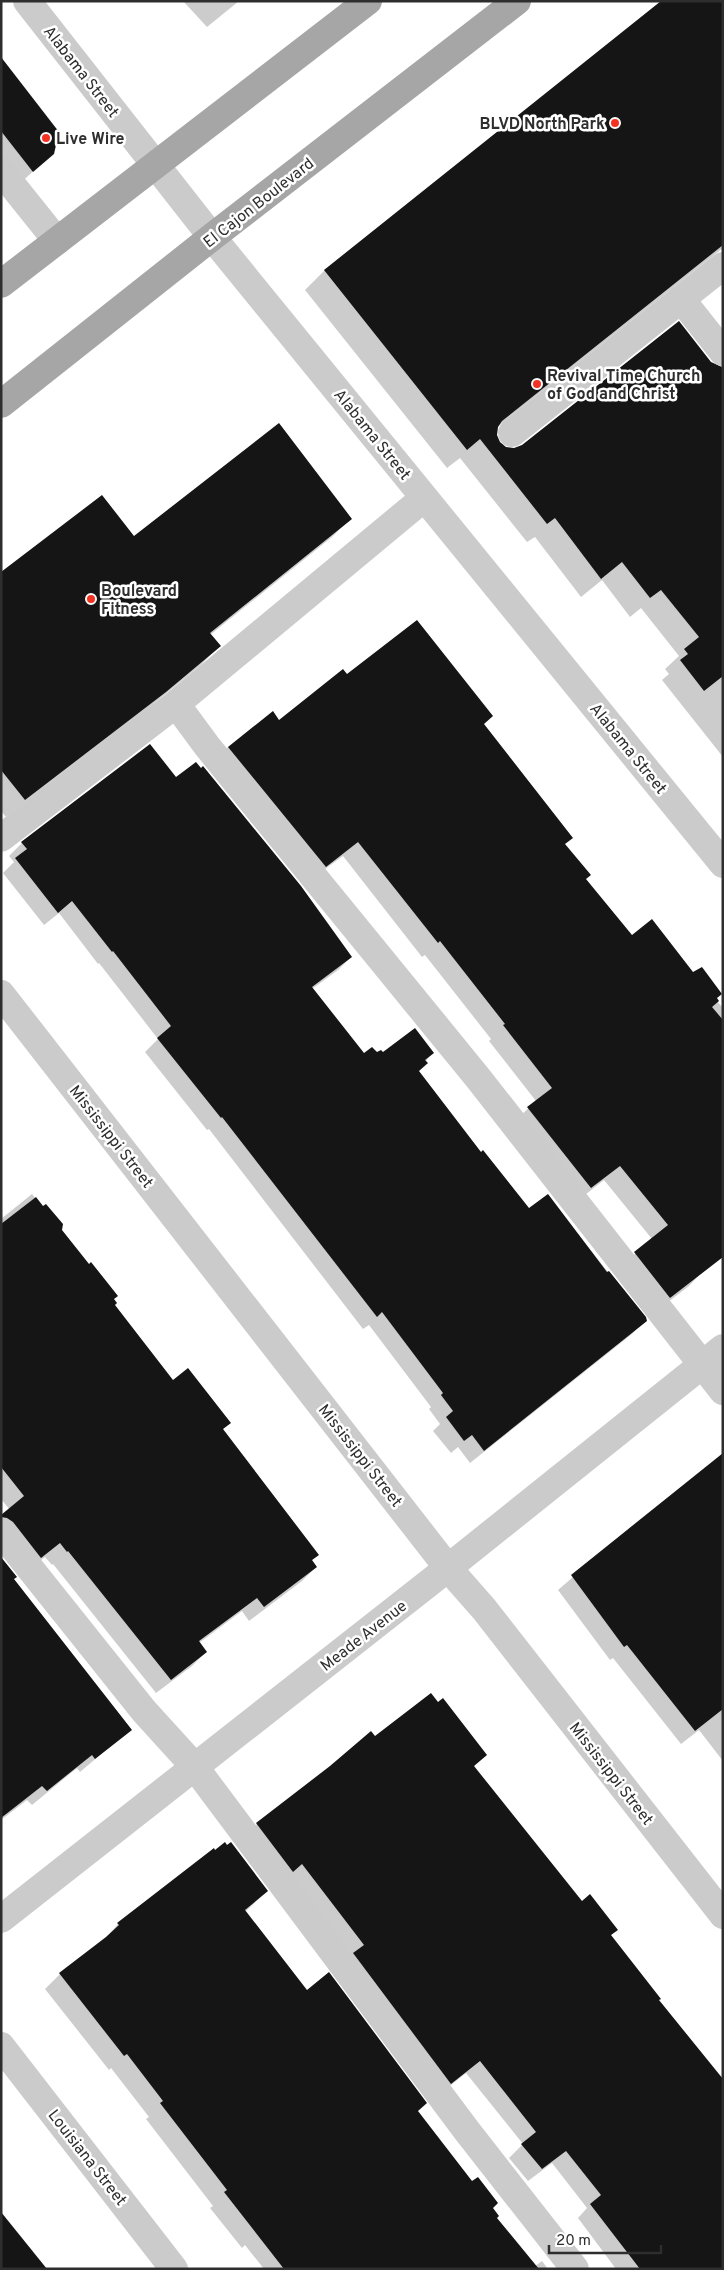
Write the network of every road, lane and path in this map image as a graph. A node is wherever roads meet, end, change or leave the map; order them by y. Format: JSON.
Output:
{"nodes":[{"id":1,"x":27,"y":1,"type":"edge"},
{"id":2,"x":368,"y":1,"type":"edge"},
{"id":3,"x":517,"y":1,"type":"edge"},
{"id":4,"x":156,"y":165,"type":"junction"},
{"id":5,"x":1,"y":171,"type":"edge"},
{"id":6,"x":212,"y":237,"type":"junction"},
{"id":7,"x":57,"y":241,"type":"junction"},
{"id":8,"x":723,"y":266,"type":"edge"},
{"id":9,"x":1,"y":284,"type":"edge"},
{"id":10,"x":681,"y":299,"type":"junction"},
{"id":11,"x":723,"y":352,"type":"edge"},
{"id":12,"x":1,"y":404,"type":"edge"},
{"id":13,"x":512,"y":433,"type":"dead end"},
{"id":14,"x":424,"y":498,"type":"junction"},
{"id":15,"x":176,"y":704,"type":"junction"},
{"id":16,"x":1,"y":838,"type":"edge"},
{"id":17,"x":723,"y":864,"type":"edge"},
{"id":18,"x":1,"y":994,"type":"edge"},
{"id":19,"x":712,"y":1356,"type":"edge"},
{"id":20,"x":723,"y":1391,"type":"edge"},
{"id":21,"x":1,"y":1532,"type":"edge"},
{"id":22,"x":448,"y":1568,"type":"junction"},
{"id":23,"x":194,"y":1766,"type":"junction"},
{"id":24,"x":723,"y":1915,"type":"edge"},
{"id":25,"x":1,"y":1919,"type":"edge"},
{"id":26,"x":1,"y":2046,"type":"edge"},
{"id":27,"x":174,"y":2269,"type":"edge"},
{"id":28,"x":575,"y":2269,"type":"edge"}],
"edges":[{"from":1,"to":4,"type":"street","name":"Alabama Street"},
{"from":2,"to":4,"type":"main road"},
{"from":3,"to":6,"type":"main road","name":"El Cajon Boulevard"},
{"from":4,"to":6,"type":"street","name":"Alabama Street"},
{"from":4,"to":7,"type":"main road"},
{"from":5,"to":7,"type":"street"},
{"from":6,"to":12,"type":"main road","name":"El Cajon Boulevard"},
{"from":6,"to":14,"type":"street","name":"Alabama Street"},
{"from":7,"to":9,"type":"main road"},
{"from":8,"to":10,"type":"street"},
{"from":10,"to":11,"type":"street"},
{"from":10,"to":13,"type":"street"},
{"from":14,"to":15,"type":"street"},
{"from":14,"to":17,"type":"street","name":"Alabama Street"},
{"from":15,"to":16,"type":"street"},
{"from":15,"to":19,"type":"street"},
{"from":18,"to":22,"type":"street","name":"Mississippi Street"},
{"from":19,"to":20,"type":"street"},
{"from":19,"to":22,"type":"street","name":"Meade Avenue"},
{"from":21,"to":23,"type":"street"},
{"from":22,"to":23,"type":"street","name":"Meade Avenue"},
{"from":22,"to":24,"type":"street","name":"Mississippi Street"},
{"from":23,"to":25,"type":"street","name":"Meade Avenue"},
{"from":23,"to":28,"type":"street"},
{"from":26,"to":27,"type":"street","name":"Louisiana Street"}]}
